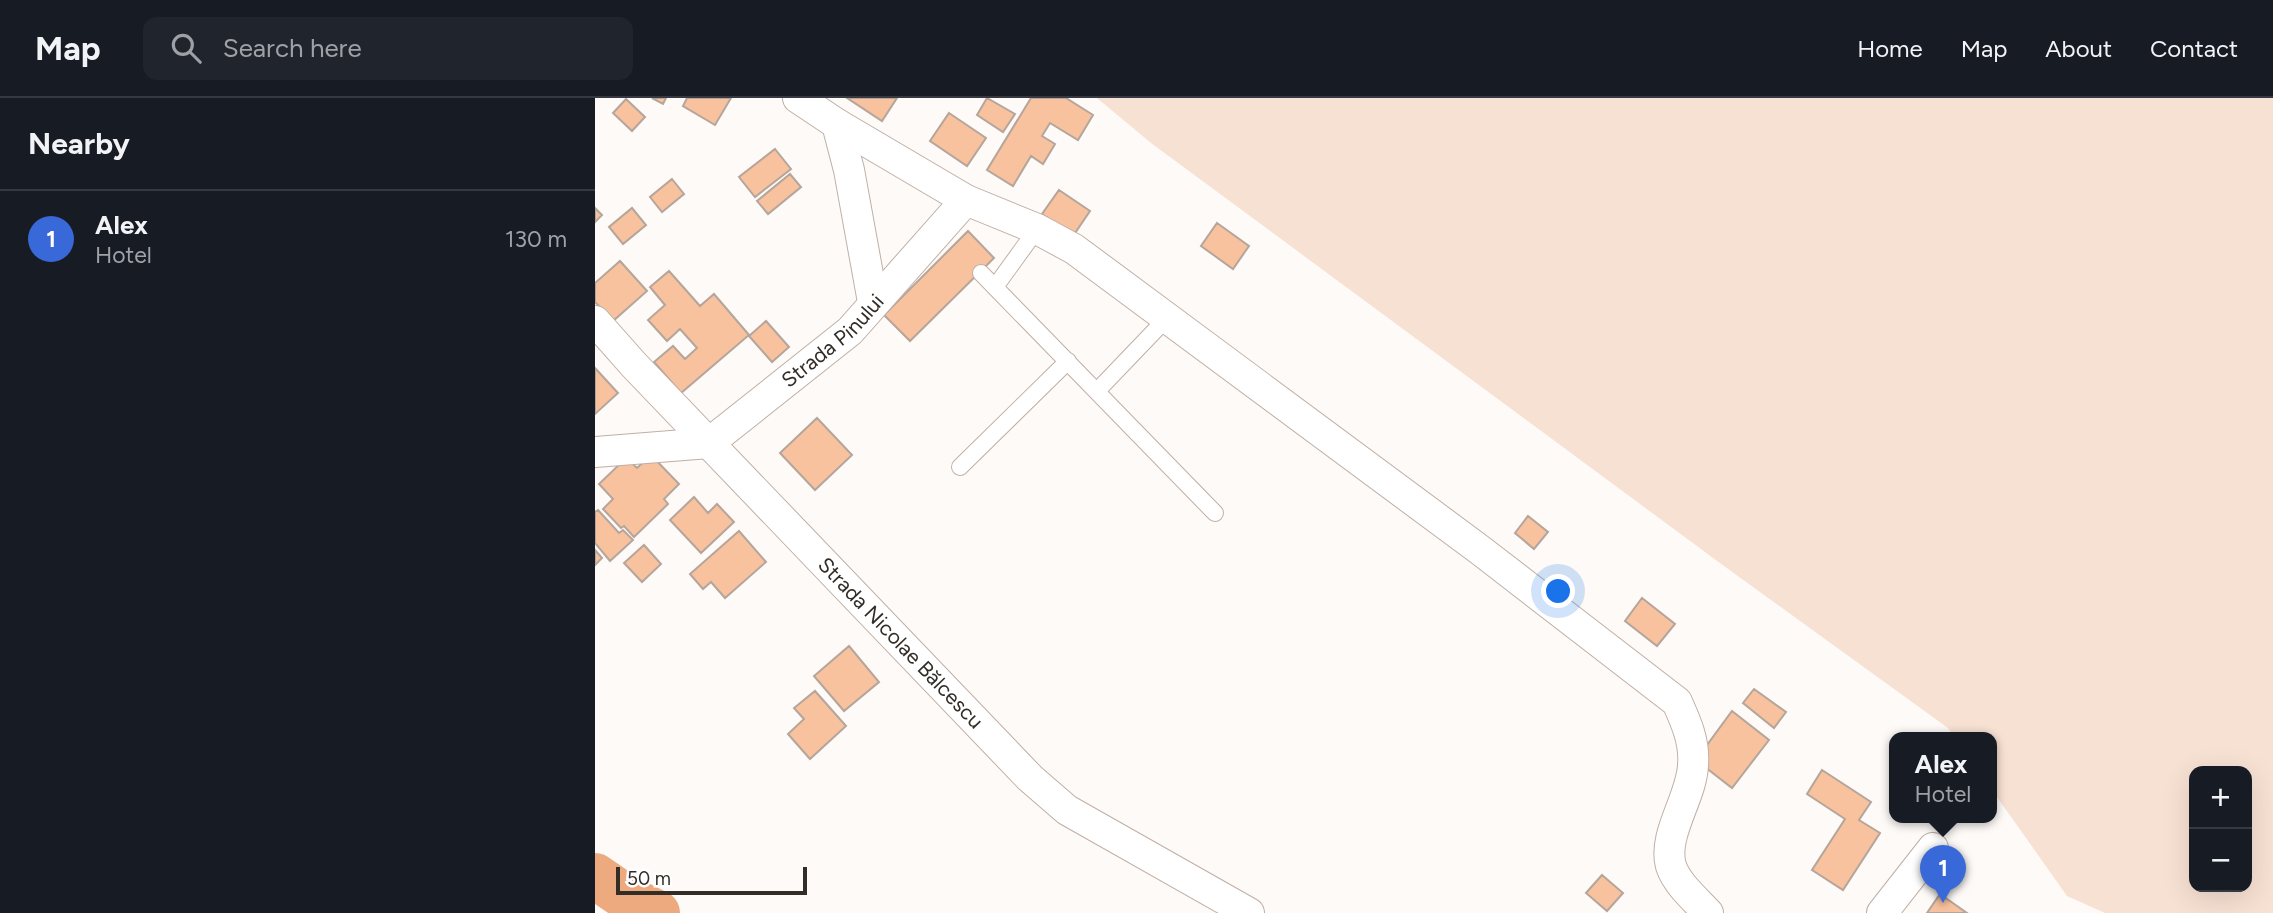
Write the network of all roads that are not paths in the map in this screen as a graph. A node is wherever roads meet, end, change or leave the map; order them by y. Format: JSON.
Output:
{"nodes":[{"id":1,"x":798,"y":98,"type":"edge"},
{"id":2,"x":837,"y":124,"type":"junction"},
{"id":3,"x":966,"y":200,"type":"junction"},
{"id":4,"x":1037,"y":229,"type":"junction"},
{"id":5,"x":981,"y":273,"type":"dead end"},
{"id":6,"x":995,"y":287,"type":"junction"},
{"id":7,"x":873,"y":302,"type":"junction"},
{"id":8,"x":1166,"y":319,"type":"junction"},
{"id":9,"x":595,"y":321,"type":"edge"},
{"id":10,"x":1068,"y":361,"type":"junction"},
{"id":11,"x":1097,"y":391,"type":"junction"},
{"id":12,"x":709,"y":443,"type":"junction"},
{"id":13,"x":595,"y":452,"type":"edge"},
{"id":14,"x":960,"y":467,"type":"dead end"},
{"id":15,"x":1215,"y":513,"type":"dead end"},
{"id":16,"x":1933,"y":848,"type":"dead end"},
{"id":17,"x":1249,"y":913,"type":"edge"},
{"id":18,"x":1708,"y":913,"type":"edge"},
{"id":19,"x":1882,"y":913,"type":"edge"}],
"edges":[{"from":1,"to":2,"type":"street"},
{"from":2,"to":3,"type":"street"},
{"from":2,"to":7,"type":"street","name":"Strada Pinului"},
{"from":3,"to":4,"type":"street"},
{"from":3,"to":7,"type":"street"},
{"from":4,"to":6,"type":"lane"},
{"from":4,"to":8,"type":"street"},
{"from":5,"to":6,"type":"lane"},
{"from":6,"to":10,"type":"lane"},
{"from":7,"to":12,"type":"street","name":"Strada Pinului"},
{"from":8,"to":11,"type":"lane"},
{"from":8,"to":18,"type":"street"},
{"from":9,"to":12,"type":"street","name":"Strada Nicolae Bălcescu"},
{"from":10,"to":11,"type":"lane"},
{"from":10,"to":14,"type":"lane"},
{"from":11,"to":15,"type":"lane"},
{"from":12,"to":13,"type":"street"},
{"from":12,"to":17,"type":"street","name":"Strada Nicolae Bălcescu"},
{"from":16,"to":19,"type":"street"}]}
